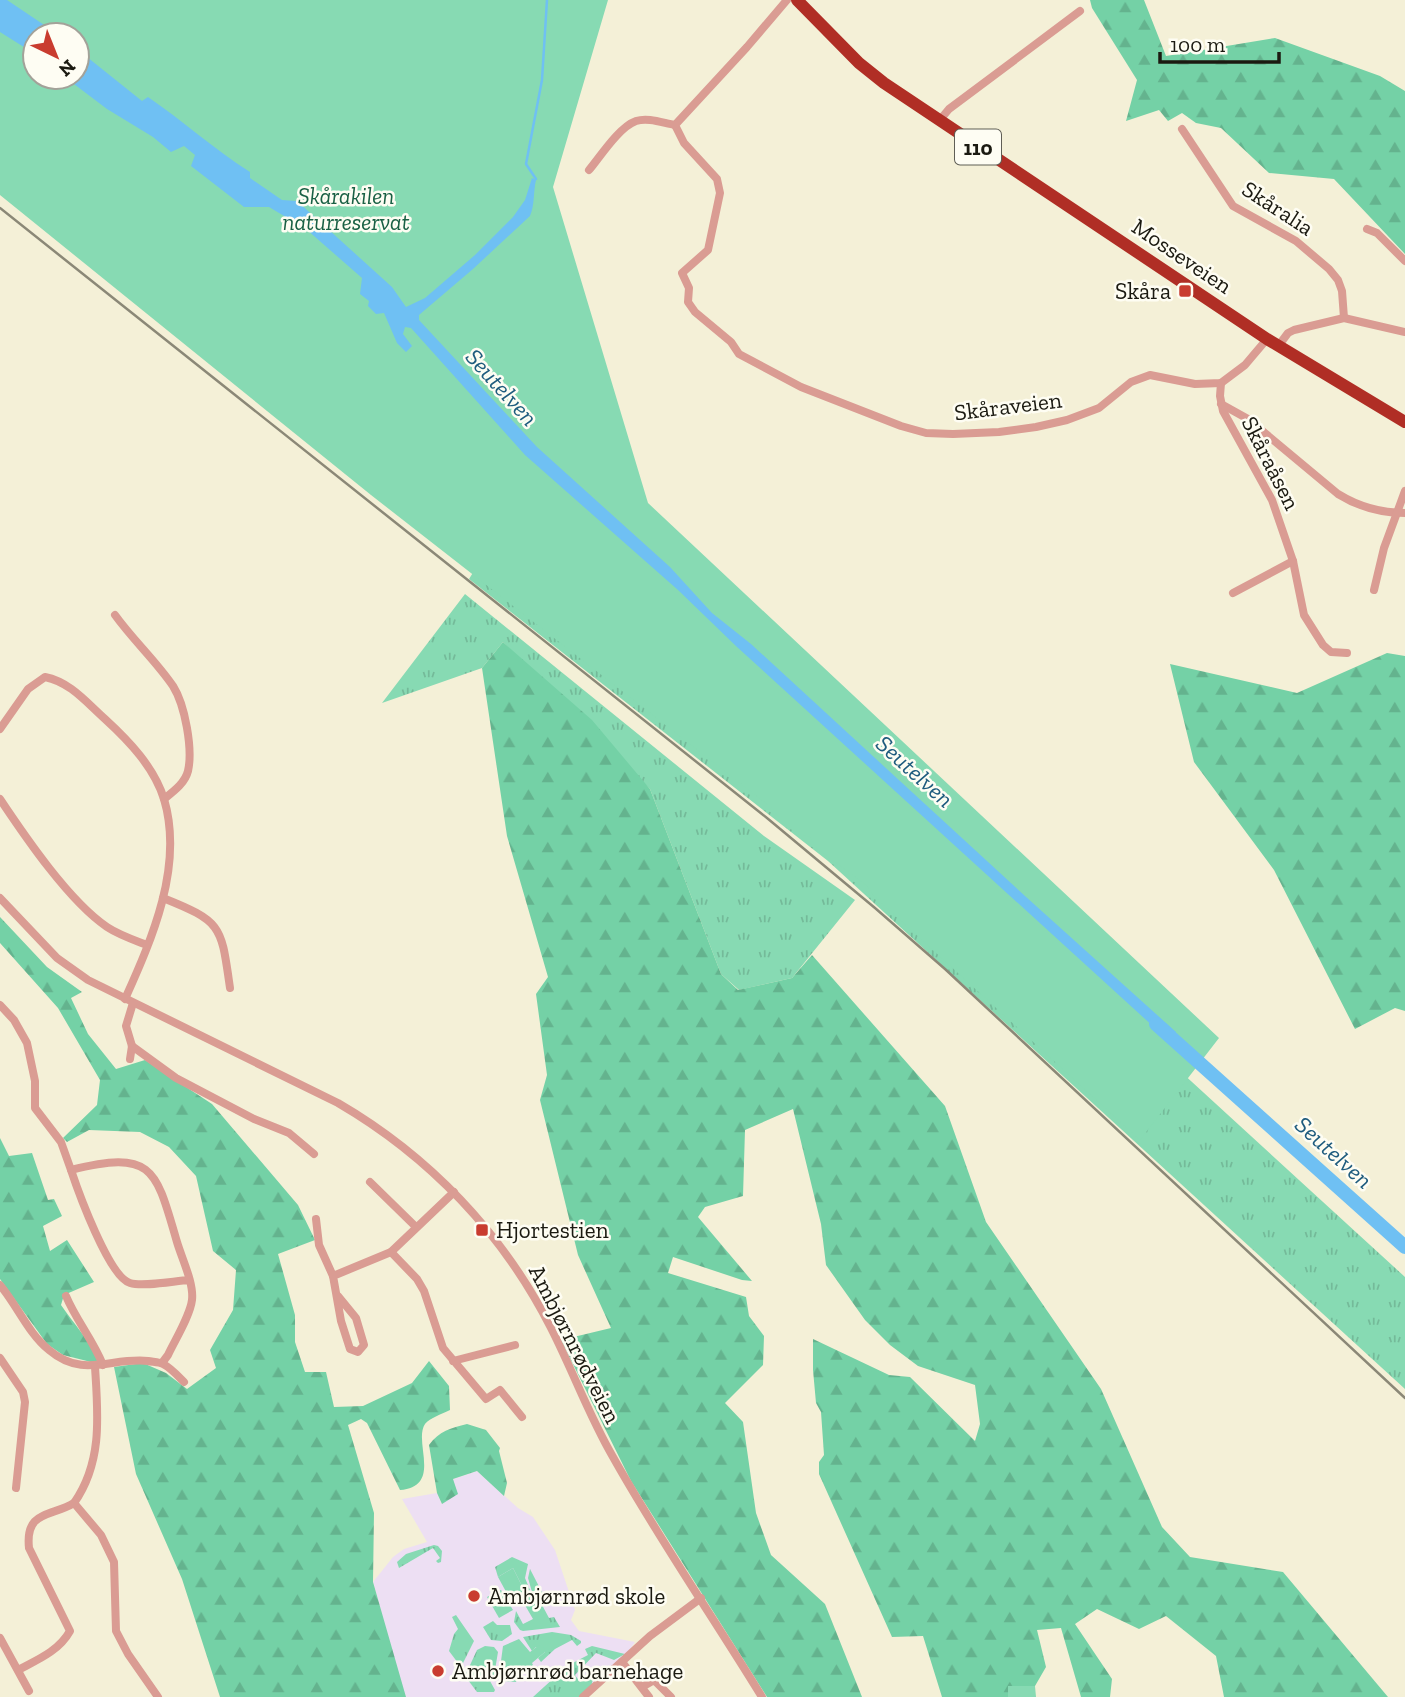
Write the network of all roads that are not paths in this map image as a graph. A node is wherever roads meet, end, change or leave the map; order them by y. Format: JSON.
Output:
{"nodes":[{"id":1,"x":787,"y":0,"type":"edge"},
{"id":2,"x":797,"y":0,"type":"edge"},
{"id":3,"x":1080,"y":11,"type":"dead end"},
{"id":4,"x":939,"y":121,"type":"junction"},
{"id":5,"x":675,"y":125,"type":"junction"},
{"id":6,"x":1182,"y":129,"type":"dead end"},
{"id":7,"x":589,"y":170,"type":"dead end"},
{"id":8,"x":1367,"y":229,"type":"dead end"},
{"id":9,"x":1405,"y":261,"type":"edge"},
{"id":10,"x":1344,"y":318,"type":"junction"},
{"id":11,"x":1405,"y":332,"type":"edge"},
{"id":12,"x":1273,"y":342,"type":"junction"},
{"id":13,"x":1221,"y":383,"type":"junction"},
{"id":14,"x":1221,"y":404,"type":"junction"},
{"id":15,"x":1405,"y":422,"type":"edge"},
{"id":16,"x":1405,"y":491,"type":"edge"},
{"id":17,"x":1401,"y":513,"type":"edge"},
{"id":18,"x":1293,"y":561,"type":"junction"},
{"id":19,"x":1374,"y":590,"type":"dead end"},
{"id":20,"x":1233,"y":593,"type":"dead end"},
{"id":21,"x":115,"y":615,"type":"dead end"},
{"id":22,"x":1347,"y":653,"type":"dead end"},
{"id":23,"x":0,"y":729,"type":"edge"},
{"id":24,"x":0,"y":799,"type":"edge"},
{"id":25,"x":164,"y":799,"type":"junction"},
{"id":26,"x":0,"y":898,"type":"edge"},
{"id":27,"x":163,"y":898,"type":"junction"},
{"id":28,"x":147,"y":946,"type":"junction"},
{"id":29,"x":230,"y":988,"type":"dead end"},
{"id":30,"x":129,"y":1001,"type":"junction"},
{"id":31,"x":0,"y":1005,"type":"edge"},
{"id":32,"x":132,"y":1046,"type":"junction"},
{"id":33,"x":130,"y":1059,"type":"dead end"},
{"id":34,"x":314,"y":1154,"type":"dead end"},
{"id":35,"x":71,"y":1170,"type":"junction"},
{"id":36,"x":370,"y":1182,"type":"dead end"},
{"id":37,"x":454,"y":1192,"type":"junction"},
{"id":38,"x":316,"y":1219,"type":"dead end"},
{"id":39,"x":416,"y":1227,"type":"junction"},
{"id":40,"x":391,"y":1252,"type":"junction"},
{"id":41,"x":333,"y":1276,"type":"junction"},
{"id":42,"x":189,"y":1280,"type":"junction"},
{"id":43,"x":0,"y":1285,"type":"edge"},
{"id":44,"x":66,"y":1296,"type":"dead end"},
{"id":45,"x":338,"y":1296,"type":"junction"},
{"id":46,"x":515,"y":1345,"type":"dead end"},
{"id":47,"x":0,"y":1360,"type":"edge"},
{"id":48,"x":453,"y":1361,"type":"junction"},
{"id":49,"x":162,"y":1363,"type":"junction"},
{"id":50,"x":99,"y":1366,"type":"junction"},
{"id":51,"x":504,"y":1381,"type":"dead end"},
{"id":52,"x":184,"y":1382,"type":"dead end"},
{"id":53,"x":500,"y":1390,"type":"junction"},
{"id":54,"x":522,"y":1417,"type":"dead end"},
{"id":55,"x":16,"y":1488,"type":"dead end"},
{"id":56,"x":74,"y":1503,"type":"junction"},
{"id":57,"x":701,"y":1598,"type":"junction"},
{"id":58,"x":0,"y":1638,"type":"edge"},
{"id":59,"x":622,"y":1662,"type":"junction"},
{"id":60,"x":18,"y":1670,"type":"junction"},
{"id":61,"x":642,"y":1687,"type":"junction"},
{"id":62,"x":29,"y":1691,"type":"dead end"},
{"id":63,"x":158,"y":1697,"type":"edge"},
{"id":64,"x":583,"y":1697,"type":"edge"},
{"id":65,"x":649,"y":1697,"type":"edge"},
{"id":66,"x":671,"y":1697,"type":"edge"},
{"id":67,"x":762,"y":1697,"type":"edge"}],
"edges":[{"from":1,"to":5,"type":"street"},
{"from":2,"to":4,"type":"highway","name":"Mosseveien","number":"110"},
{"from":3,"to":4,"type":"street"},
{"from":4,"to":12,"type":"highway","name":"Mosseveien","number":"110"},
{"from":5,"to":7,"type":"street"},
{"from":5,"to":13,"type":"street","name":"Skåraveien"},
{"from":6,"to":10,"type":"street","name":"Skåralia"},
{"from":8,"to":9,"type":"street"},
{"from":10,"to":11,"type":"street"},
{"from":10,"to":12,"type":"street"},
{"from":12,"to":13,"type":"street"},
{"from":12,"to":15,"type":"highway","name":"Mosseveien","number":"110"},
{"from":13,"to":14,"type":"street","name":"Skåraåsen"},
{"from":14,"to":17,"type":"street"},
{"from":14,"to":18,"type":"street","name":"Skåraåsen"},
{"from":16,"to":17,"type":"street"},
{"from":17,"to":19,"type":"street"},
{"from":18,"to":20,"type":"street"},
{"from":18,"to":22,"type":"street","name":"Skåraåsen"},
{"from":21,"to":25,"type":"street"},
{"from":23,"to":25,"type":"street"},
{"from":24,"to":28,"type":"street"},
{"from":25,"to":27,"type":"street"},
{"from":26,"to":30,"type":"street","name":"Ambjørnrødveien"},
{"from":27,"to":28,"type":"street"},
{"from":27,"to":29,"type":"street"},
{"from":28,"to":30,"type":"street"},
{"from":30,"to":32,"type":"street"},
{"from":30,"to":37,"type":"street","name":"Ambjørnrødveien"},
{"from":31,"to":35,"type":"street"},
{"from":32,"to":33,"type":"street"},
{"from":32,"to":34,"type":"street"},
{"from":35,"to":42,"type":"street"},
{"from":35,"to":42,"type":"street"},
{"from":36,"to":39,"type":"street"},
{"from":37,"to":39,"type":"street"},
{"from":37,"to":57,"type":"street","name":"Ambjørnrødveien"},
{"from":38,"to":41,"type":"street"},
{"from":39,"to":40,"type":"street"},
{"from":40,"to":41,"type":"street"},
{"from":40,"to":48,"type":"street"},
{"from":41,"to":45,"type":"street"},
{"from":42,"to":49,"type":"street"},
{"from":43,"to":50,"type":"street"},
{"from":44,"to":50,"type":"street"},
{"from":45,"to":45,"type":"street"},
{"from":46,"to":48,"type":"street"},
{"from":47,"to":55,"type":"street"},
{"from":48,"to":53,"type":"street"},
{"from":49,"to":50,"type":"street"},
{"from":49,"to":52,"type":"street"},
{"from":50,"to":56,"type":"street"},
{"from":51,"to":53,"type":"street"},
{"from":53,"to":54,"type":"street"},
{"from":56,"to":60,"type":"street"},
{"from":56,"to":63,"type":"street"},
{"from":57,"to":59,"type":"street"},
{"from":57,"to":67,"type":"street","name":"Ambjørnrødveien"},
{"from":58,"to":60,"type":"street"},
{"from":59,"to":61,"type":"street"},
{"from":59,"to":64,"type":"street"},
{"from":60,"to":62,"type":"street"},
{"from":61,"to":65,"type":"street"},
{"from":61,"to":66,"type":"street"}]}
